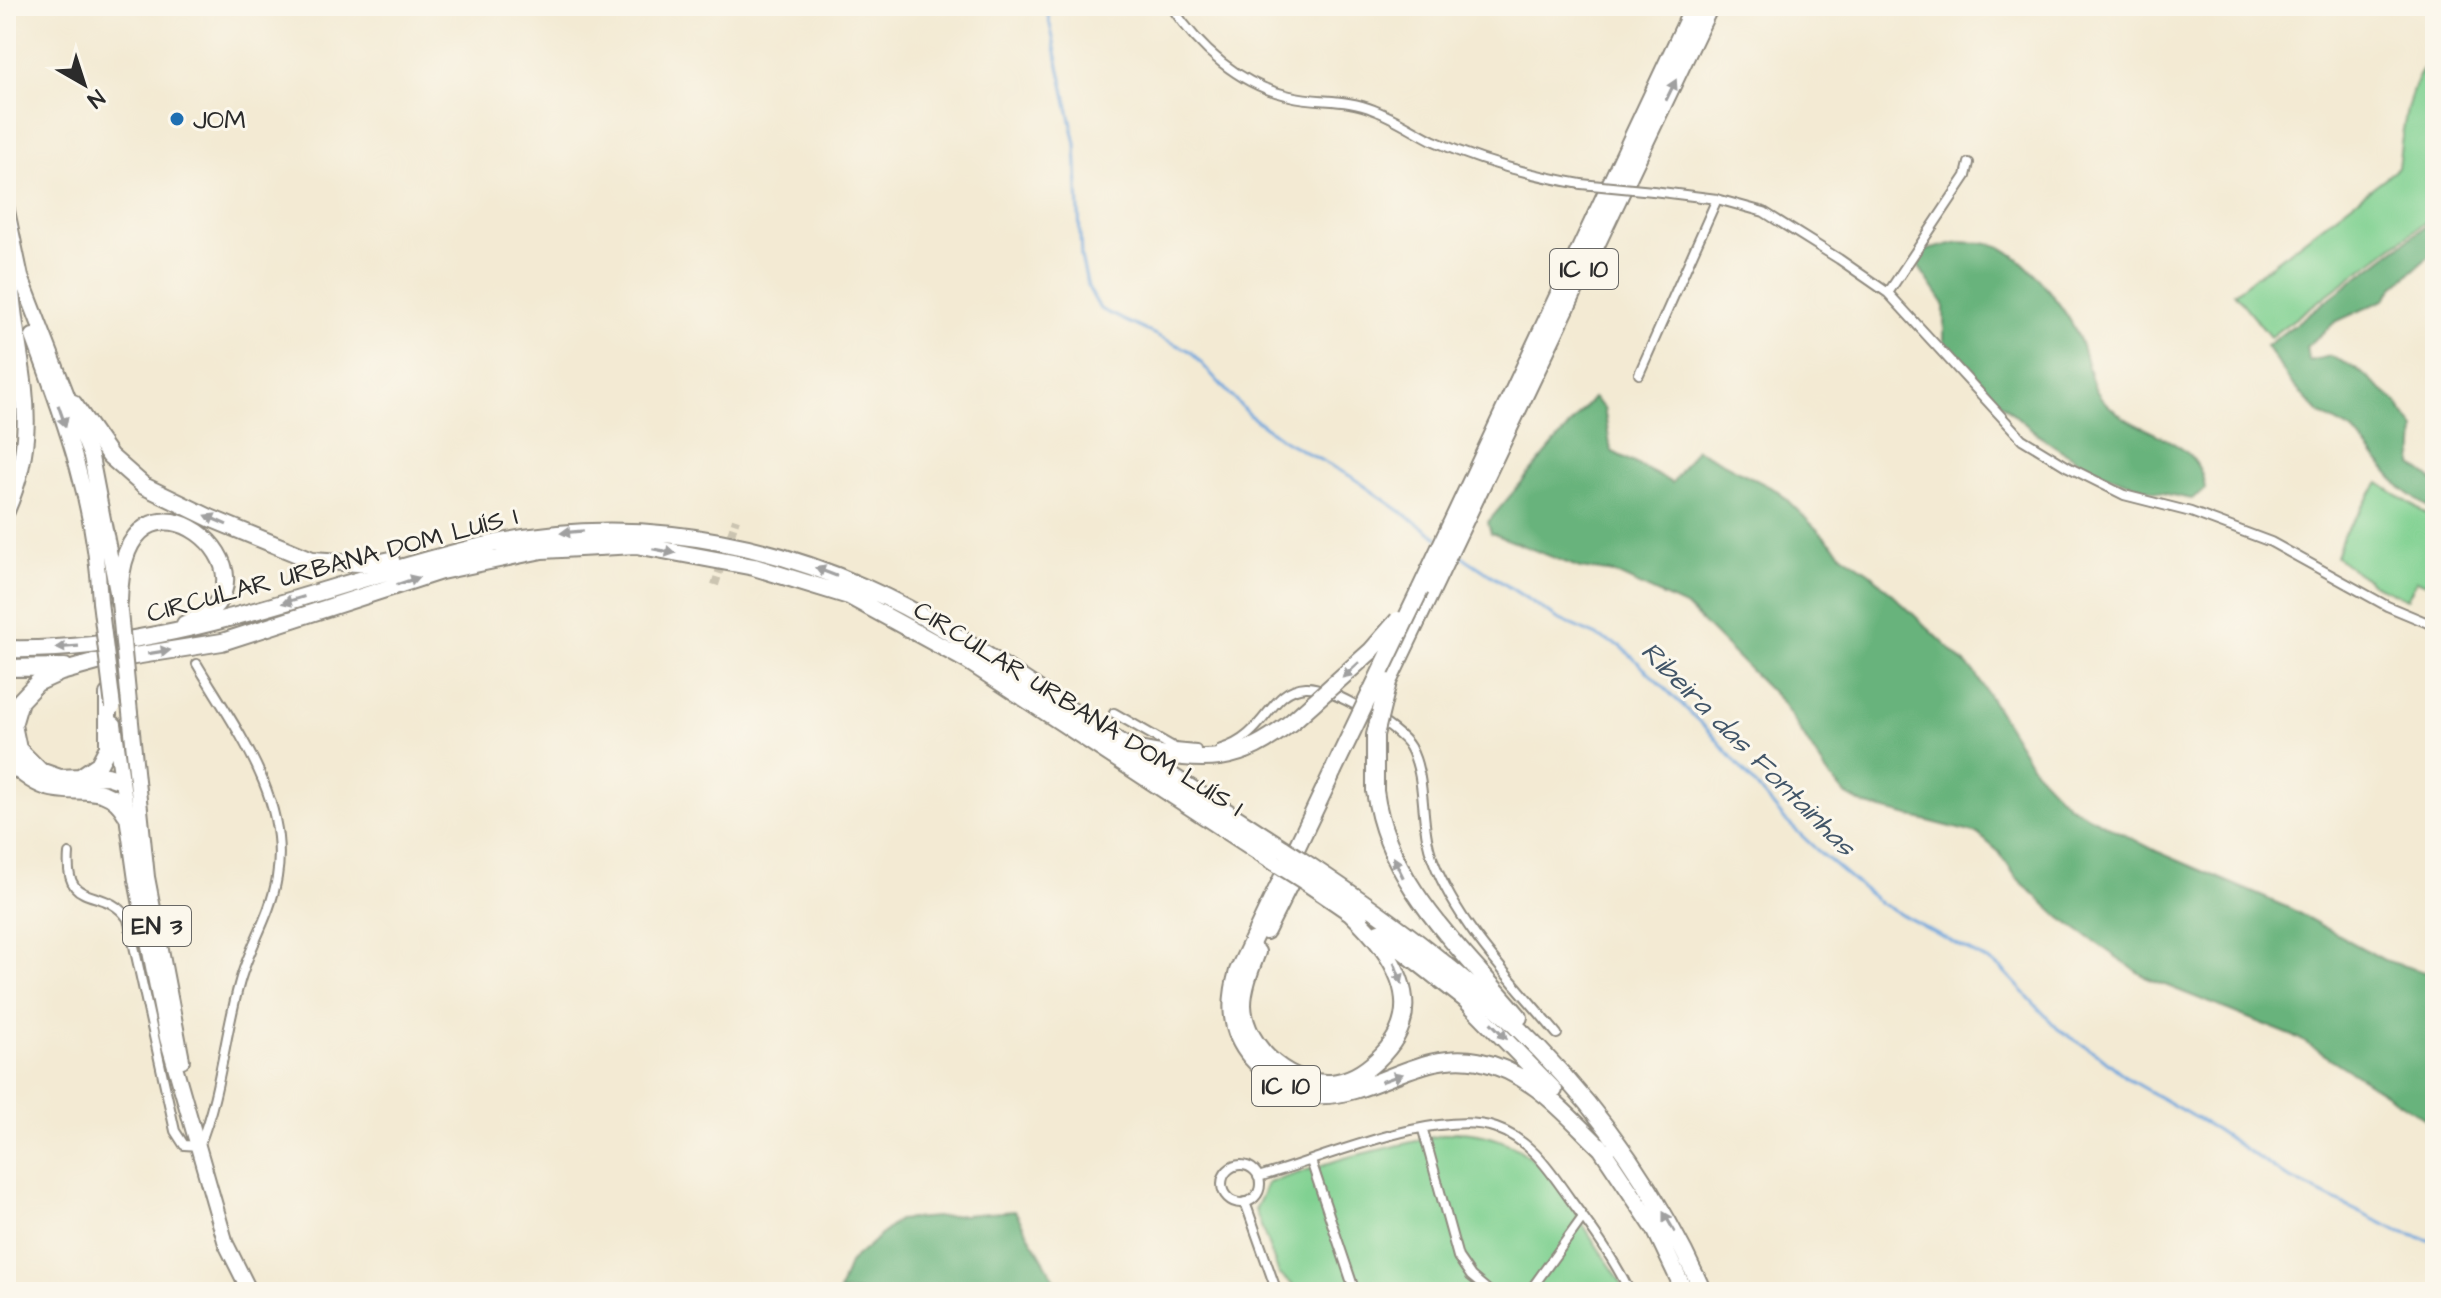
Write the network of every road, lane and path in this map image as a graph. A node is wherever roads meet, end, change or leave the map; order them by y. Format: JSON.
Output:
{"nodes":[{"id":1,"x":1171,"y":6,"type":"edge"},
{"id":2,"x":1694,"y":6,"type":"edge"},
{"id":3,"x":1710,"y":6,"type":"edge"},
{"id":4,"x":1969,"y":163,"type":"dead end"},
{"id":5,"x":1717,"y":199,"type":"junction"},
{"id":6,"x":6,"y":206,"type":"edge"},
{"id":7,"x":8,"y":271,"type":"edge"},
{"id":8,"x":1888,"y":293,"type":"junction"},
{"id":9,"x":1639,"y":374,"type":"dead end"},
{"id":10,"x":73,"y":403,"type":"junction"},
{"id":11,"x":6,"y":511,"type":"edge"},
{"id":12,"x":535,"y":535,"type":"junction"},
{"id":13,"x":1420,"y":590,"type":"junction"},
{"id":14,"x":119,"y":602,"type":"junction"},
{"id":15,"x":2435,"y":626,"type":"edge"},
{"id":16,"x":128,"y":639,"type":"junction"},
{"id":17,"x":6,"y":649,"type":"edge"},
{"id":18,"x":197,"y":664,"type":"dead end"},
{"id":19,"x":82,"y":666,"type":"junction"},
{"id":20,"x":6,"y":668,"type":"edge"},
{"id":21,"x":109,"y":676,"type":"junction"},
{"id":22,"x":1388,"y":682,"type":"junction"},
{"id":23,"x":1114,"y":713,"type":"dead end"},
{"id":24,"x":1129,"y":748,"type":"junction"},
{"id":25,"x":6,"y":758,"type":"edge"},
{"id":26,"x":133,"y":761,"type":"junction"},
{"id":27,"x":1338,"y":773,"type":"junction"},
{"id":28,"x":80,"y":777,"type":"junction"},
{"id":29,"x":120,"y":780,"type":"junction"},
{"id":30,"x":100,"y":789,"type":"junction"},
{"id":31,"x":126,"y":814,"type":"junction"},
{"id":32,"x":69,"y":854,"type":"dead end"},
{"id":33,"x":144,"y":854,"type":"junction"},
{"id":34,"x":1280,"y":856,"type":"junction"},
{"id":35,"x":1306,"y":873,"type":"junction"},
{"id":36,"x":1351,"y":913,"type":"junction"},
{"id":37,"x":1557,"y":1034,"type":"dead end"},
{"id":38,"x":1571,"y":1080,"type":"junction"},
{"id":39,"x":1423,"y":1130,"type":"junction"},
{"id":40,"x":199,"y":1146,"type":"junction"},
{"id":41,"x":1606,"y":1153,"type":"junction"},
{"id":42,"x":1311,"y":1161,"type":"junction"},
{"id":43,"x":1258,"y":1177,"type":"junction"},
{"id":44,"x":1245,"y":1202,"type":"junction"},
{"id":45,"x":1583,"y":1217,"type":"junction"},
{"id":46,"x":250,"y":1292,"type":"edge"},
{"id":47,"x":1277,"y":1292,"type":"edge"},
{"id":48,"x":1355,"y":1292,"type":"edge"},
{"id":49,"x":1490,"y":1292,"type":"edge"},
{"id":50,"x":1529,"y":1292,"type":"edge"},
{"id":51,"x":1630,"y":1292,"type":"edge"},
{"id":52,"x":1685,"y":1292,"type":"edge"},
{"id":53,"x":1703,"y":1292,"type":"edge"}],
"edges":[{"from":1,"to":5,"type":"street","bridge":true},
{"from":2,"to":13,"type":"highway","number":"IC 10"},
{"from":22,"to":3,"type":"highway","name":"IC 10","number":"IC 10","one_way":true},
{"from":4,"to":8,"type":"street"},
{"from":5,"to":8,"type":"street"},
{"from":5,"to":9,"type":"street"},
{"from":6,"to":10,"type":"main road","number":"EN 3"},
{"from":7,"to":11,"type":"highway"},
{"from":7,"to":21,"type":"main road","number":"EN 3","one_way":true,"bridge":true},
{"from":8,"to":15,"type":"street"},
{"from":12,"to":10,"type":"highway","one_way":true},
{"from":10,"to":14,"type":"main road","number":"EN 3"},
{"from":12,"to":16,"type":"highway","name":"CIRCULAR URBANA DOM LUÍS I","one_way":true},
{"from":24,"to":12,"type":"highway","name":"CIRCULAR URBANA DOM LUÍS I","one_way":true},
{"from":13,"to":24,"type":"highway","number":"IC 10","one_way":true,"bridge":true},
{"from":13,"to":27,"type":"highway","number":"IC 10","bridge":true},
{"from":14,"to":16,"type":"highway"},
{"from":14,"to":26,"type":"main road","number":"EN 3","bridge":true},
{"from":16,"to":17,"type":"highway","one_way":true},
{"from":18,"to":40,"type":"street"},
{"from":19,"to":20,"type":"highway"},
{"from":19,"to":28,"type":"highway"},
{"from":19,"to":34,"type":"highway","name":"CIRCULAR URBANA DOM LUÍS I","one_way":true},
{"from":21,"to":28,"type":"highway"},
{"from":21,"to":29,"type":"main road","number":"EN 3","bridge":true},
{"from":22,"to":27,"type":"highway","number":"IC 10","bridge":true},
{"from":38,"to":22,"type":"highway","number":"IC 10","one_way":true,"bridge":true},
{"from":23,"to":37,"type":"street"},
{"from":24,"to":34,"type":"highway","name":"CIRCULAR URBANA DOM LUÍS I"},
{"from":25,"to":30,"type":"highway"},
{"from":26,"to":29,"type":"main road"},
{"from":26,"to":33,"type":"main road","number":"EN 3"},
{"from":36,"to":27,"type":"highway","number":"IC 10","one_way":true},
{"from":27,"to":41,"type":"highway","number":"IC 10","one_way":true},
{"from":28,"to":29,"type":"highway"},
{"from":29,"to":30,"type":"highway"},
{"from":29,"to":31,"type":"main road","number":"EN 3"},
{"from":29,"to":33,"type":"main road"},
{"from":30,"to":31,"type":"highway"},
{"from":31,"to":40,"type":"main road","number":"EN 3"},
{"from":32,"to":40,"type":"street"},
{"from":33,"to":40,"type":"main road","number":"EN 3"},
{"from":34,"to":35,"type":"highway","name":"CIRCULAR URBANA DOM LUÍS I","bridge":true},
{"from":35,"to":36,"type":"highway","name":"CIRCULAR URBANA DOM LUÍS I"},
{"from":35,"to":38,"type":"highway","name":"CIRCULAR URBANA DOM LUÍS I"},
{"from":36,"to":41,"type":"highway","name":"CIRCULAR URBANA DOM LUÍS I","one_way":true},
{"from":53,"to":38,"type":"highway","name":"CIRCULAR URBANA DOM LUÍS I","one_way":true},
{"from":39,"to":42,"type":"street"},
{"from":39,"to":45,"type":"street"},
{"from":39,"to":49,"type":"street"},
{"from":40,"to":46,"type":"main road","number":"EN 3"},
{"from":41,"to":52,"type":"highway","name":"CIRCULAR URBANA DOM LUÍS I"},
{"from":42,"to":43,"type":"street"},
{"from":42,"to":48,"type":"street"},
{"from":43,"to":44,"type":"street"},
{"from":43,"to":44,"type":"street"},
{"from":44,"to":47,"type":"street"},
{"from":45,"to":50,"type":"street"},
{"from":45,"to":51,"type":"street"}]}
